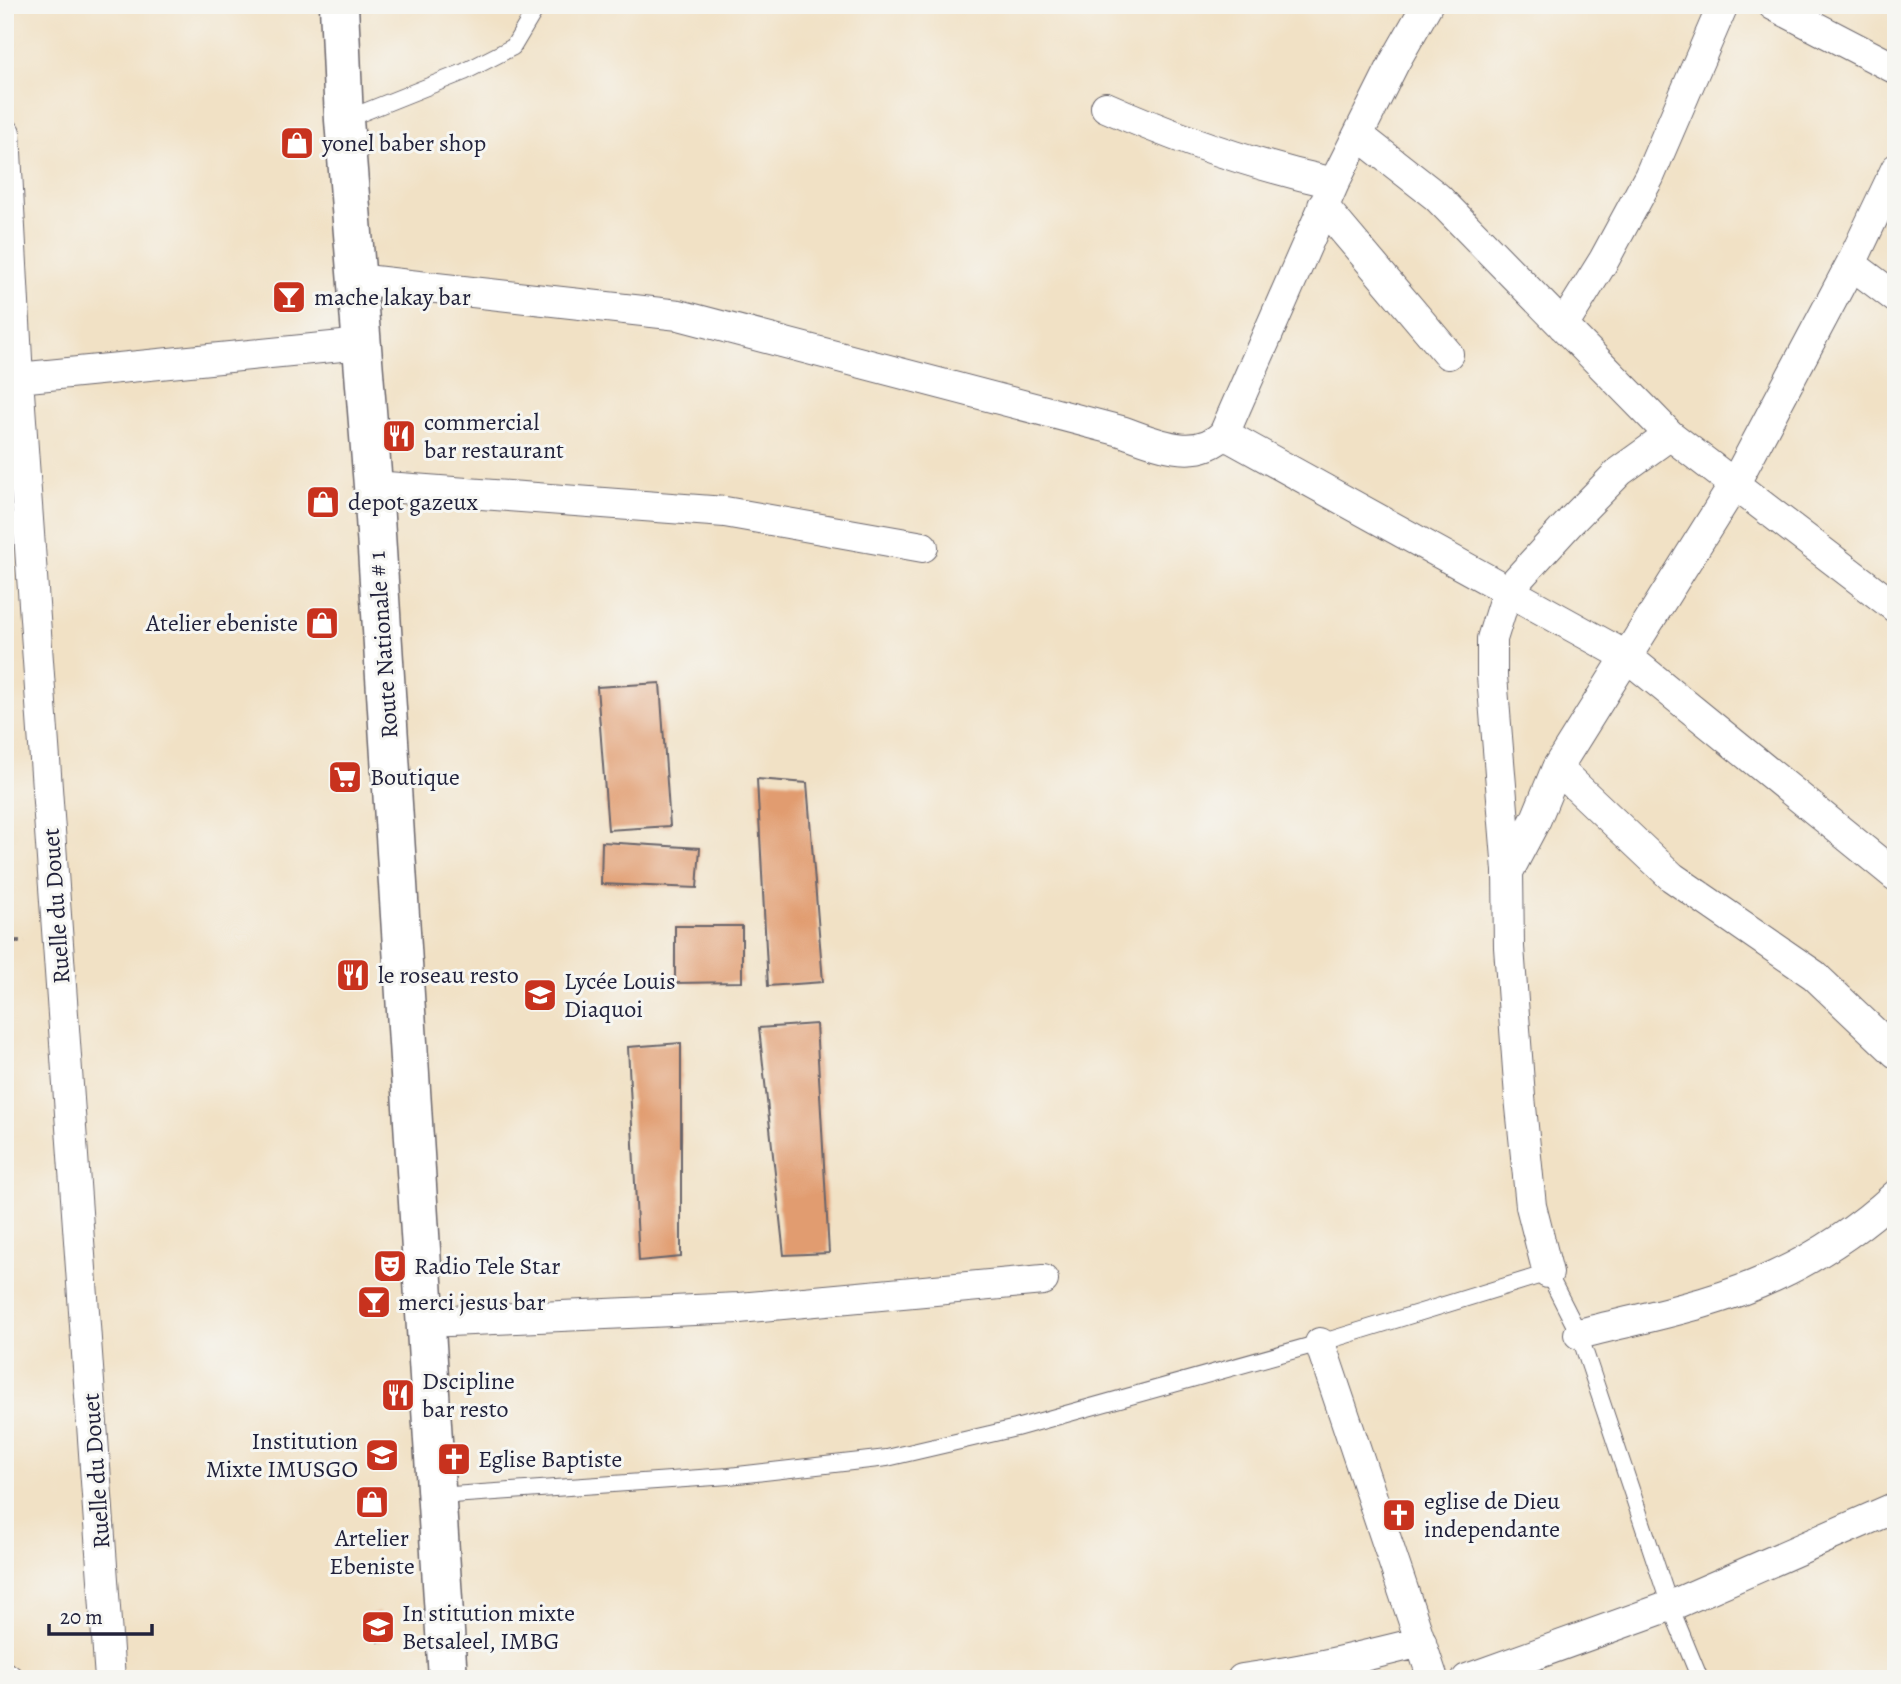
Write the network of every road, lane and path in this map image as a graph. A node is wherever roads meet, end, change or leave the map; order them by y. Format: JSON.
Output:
{"nodes":[{"id":1,"x":339,"y":5,"type":"edge"},
{"id":2,"x":538,"y":5,"type":"edge"},
{"id":3,"x":1427,"y":5,"type":"edge"},
{"id":4,"x":1723,"y":5,"type":"edge"},
{"id":5,"x":1773,"y":5,"type":"edge"},
{"id":6,"x":1896,"y":69,"type":"edge"},
{"id":7,"x":1106,"y":107,"type":"dead end"},
{"id":8,"x":344,"y":120,"type":"junction"},
{"id":9,"x":5,"y":132,"type":"edge"},
{"id":10,"x":1358,"y":135,"type":"junction"},
{"id":11,"x":1896,"y":169,"type":"edge"},
{"id":12,"x":1329,"y":194,"type":"junction"},
{"id":13,"x":1851,"y":264,"type":"junction"},
{"id":14,"x":356,"y":279,"type":"junction"},
{"id":15,"x":1896,"y":298,"type":"edge"},
{"id":16,"x":1563,"y":326,"type":"junction"},
{"id":17,"x":362,"y":344,"type":"junction"},
{"id":18,"x":1448,"y":354,"type":"dead end"},
{"id":19,"x":18,"y":378,"type":"junction"},
{"id":20,"x":1224,"y":434,"type":"junction"},
{"id":21,"x":1670,"y":435,"type":"junction"},
{"id":22,"x":373,"y":485,"type":"junction"},
{"id":23,"x":1734,"y":485,"type":"junction"},
{"id":24,"x":923,"y":547,"type":"dead end"},
{"id":25,"x":1507,"y":591,"type":"junction"},
{"id":26,"x":1896,"y":608,"type":"edge"},
{"id":27,"x":1626,"y":656,"type":"junction"},
{"id":28,"x":1557,"y":768,"type":"junction"},
{"id":29,"x":1508,"y":872,"type":"junction"},
{"id":30,"x":1896,"y":876,"type":"edge"},
{"id":31,"x":1892,"y":1042,"type":"edge"},
{"id":32,"x":1896,"y":1195,"type":"edge"},
{"id":33,"x":1548,"y":1273,"type":"junction"},
{"id":34,"x":1043,"y":1280,"type":"dead end"},
{"id":35,"x":426,"y":1322,"type":"junction"},
{"id":36,"x":1579,"y":1334,"type":"junction"},
{"id":37,"x":1320,"y":1343,"type":"junction"},
{"id":38,"x":437,"y":1496,"type":"junction"},
{"id":39,"x":1896,"y":1507,"type":"edge"},
{"id":40,"x":1670,"y":1606,"type":"junction"},
{"id":41,"x":1421,"y":1642,"type":"junction"},
{"id":42,"x":110,"y":1679,"type":"edge"},
{"id":43,"x":448,"y":1679,"type":"edge"},
{"id":44,"x":1242,"y":1679,"type":"edge"},
{"id":45,"x":1433,"y":1679,"type":"edge"},
{"id":46,"x":1467,"y":1679,"type":"edge"},
{"id":47,"x":1700,"y":1679,"type":"edge"}],
"edges":[{"from":1,"to":8,"type":"main road","name":"Route Nationale # 1"},
{"from":2,"to":8,"type":"lane"},
{"from":3,"to":10,"type":"street"},
{"from":4,"to":16,"type":"street"},
{"from":5,"to":6,"type":"street"},
{"from":7,"to":12,"type":"street"},
{"from":8,"to":14,"type":"main road","name":"Route Nationale # 1"},
{"from":9,"to":19,"type":"street","name":"Ruelle du Douet"},
{"from":10,"to":12,"type":"street"},
{"from":10,"to":16,"type":"street"},
{"from":11,"to":13,"type":"street"},
{"from":12,"to":18,"type":"street"},
{"from":12,"to":20,"type":"street"},
{"from":13,"to":15,"type":"street"},
{"from":13,"to":23,"type":"street"},
{"from":14,"to":17,"type":"main road","name":"Route Nationale # 1"},
{"from":14,"to":20,"type":"street"},
{"from":16,"to":21,"type":"street"},
{"from":17,"to":19,"type":"street"},
{"from":17,"to":22,"type":"main road","name":"Route Nationale # 1"},
{"from":19,"to":42,"type":"street","name":"Ruelle du Douet"},
{"from":20,"to":25,"type":"street"},
{"from":21,"to":23,"type":"street"},
{"from":21,"to":25,"type":"street"},
{"from":22,"to":24,"type":"street"},
{"from":22,"to":35,"type":"main road","name":"Route Nationale # 1"},
{"from":23,"to":26,"type":"street"},
{"from":23,"to":27,"type":"street"},
{"from":25,"to":27,"type":"street"},
{"from":25,"to":29,"type":"street"},
{"from":27,"to":28,"type":"street"},
{"from":27,"to":30,"type":"street"},
{"from":28,"to":29,"type":"street"},
{"from":28,"to":31,"type":"street"},
{"from":29,"to":33,"type":"street"},
{"from":32,"to":36,"type":"street"},
{"from":33,"to":36,"type":"lane"},
{"from":33,"to":37,"type":"lane"},
{"from":34,"to":35,"type":"street"},
{"from":35,"to":38,"type":"main road","name":"Route Nationale # 1"},
{"from":36,"to":40,"type":"lane"},
{"from":37,"to":38,"type":"lane"},
{"from":37,"to":41,"type":"street"},
{"from":38,"to":43,"type":"main road","name":"Route Nationale # 1"},
{"from":39,"to":40,"type":"street"},
{"from":40,"to":46,"type":"street"},
{"from":40,"to":47,"type":"lane"},
{"from":41,"to":44,"type":"street"},
{"from":41,"to":45,"type":"street"}]}
